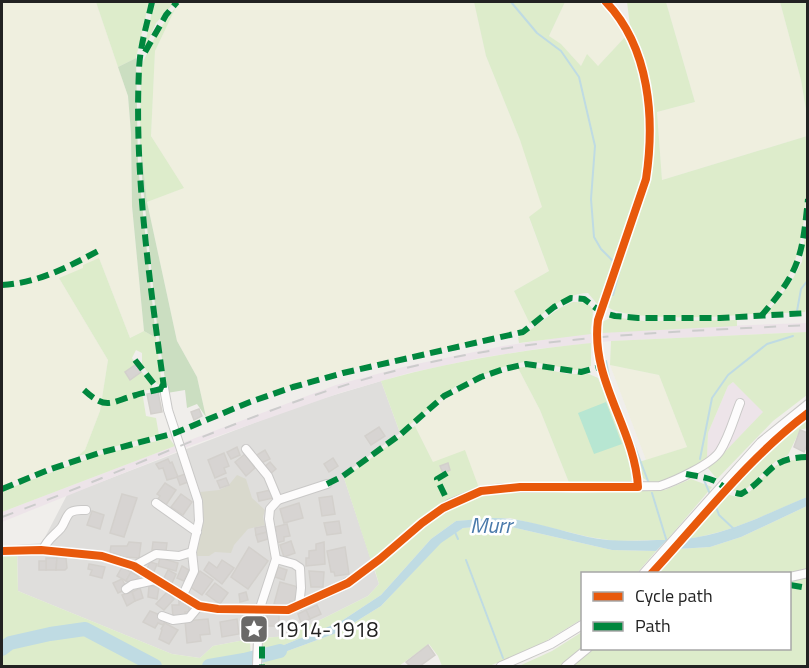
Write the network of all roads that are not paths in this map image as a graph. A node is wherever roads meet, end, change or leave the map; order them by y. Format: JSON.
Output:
{"nodes":[{"id":1,"x":164,"y":388,"type":"dead end"},
{"id":2,"x":740,"y":402,"type":"dead end"},
{"id":3,"x":807,"y":404,"type":"edge"},
{"id":4,"x":246,"y":448,"type":"dead end"},
{"id":5,"x":327,"y":484,"type":"dead end"},
{"id":6,"x":278,"y":500,"type":"junction"},
{"id":7,"x":156,"y":503,"type":"dead end"},
{"id":8,"x":86,"y":510,"type":"dead end"},
{"id":9,"x":197,"y":532,"type":"junction"},
{"id":10,"x":43,"y":550,"type":"junction"},
{"id":11,"x":2,"y":551,"type":"edge"},
{"id":12,"x":192,"y":552,"type":"junction"},
{"id":13,"x":276,"y":560,"type":"junction"},
{"id":14,"x":134,"y":566,"type":"junction"},
{"id":15,"x":644,"y":572,"type":"edge"},
{"id":16,"x":807,"y":573,"type":"edge"},
{"id":17,"x":791,"y":577,"type":"edge"},
{"id":18,"x":155,"y":580,"type":"junction"},
{"id":19,"x":126,"y":588,"type":"dead end"},
{"id":20,"x":182,"y":597,"type":"junction"},
{"id":21,"x":199,"y":606,"type":"junction"},
{"id":22,"x":299,"y":606,"type":"junction"},
{"id":23,"x":259,"y":610,"type":"junction"},
{"id":24,"x":162,"y":615,"type":"dead end"},
{"id":25,"x":581,"y":626,"type":"edge"},
{"id":26,"x":586,"y":650,"type":"edge"},
{"id":27,"x":256,"y":666,"type":"edge"},
{"id":28,"x":501,"y":666,"type":"edge"},
{"id":29,"x":567,"y":666,"type":"edge"}],
"edges":[{"from":1,"to":9,"type":"street"},
{"from":2,"to":22,"type":"street"},
{"from":3,"to":15,"type":"street"},
{"from":4,"to":6,"type":"street"},
{"from":5,"to":6,"type":"street"},
{"from":6,"to":13,"type":"street"},
{"from":7,"to":9,"type":"street"},
{"from":8,"to":10,"type":"street"},
{"from":9,"to":12,"type":"street"},
{"from":10,"to":11,"type":"street"},
{"from":10,"to":14,"type":"street"},
{"from":12,"to":14,"type":"street"},
{"from":12,"to":20,"type":"street"},
{"from":13,"to":22,"type":"street"},
{"from":13,"to":23,"type":"street"},
{"from":14,"to":18,"type":"street"},
{"from":16,"to":17,"type":"street"},
{"from":18,"to":19,"type":"street"},
{"from":18,"to":20,"type":"street"},
{"from":20,"to":21,"type":"street"},
{"from":21,"to":23,"type":"street"},
{"from":21,"to":24,"type":"street"},
{"from":22,"to":23,"type":"street"},
{"from":23,"to":27,"type":"street"},
{"from":25,"to":28,"type":"street"},
{"from":26,"to":29,"type":"street"}]}
